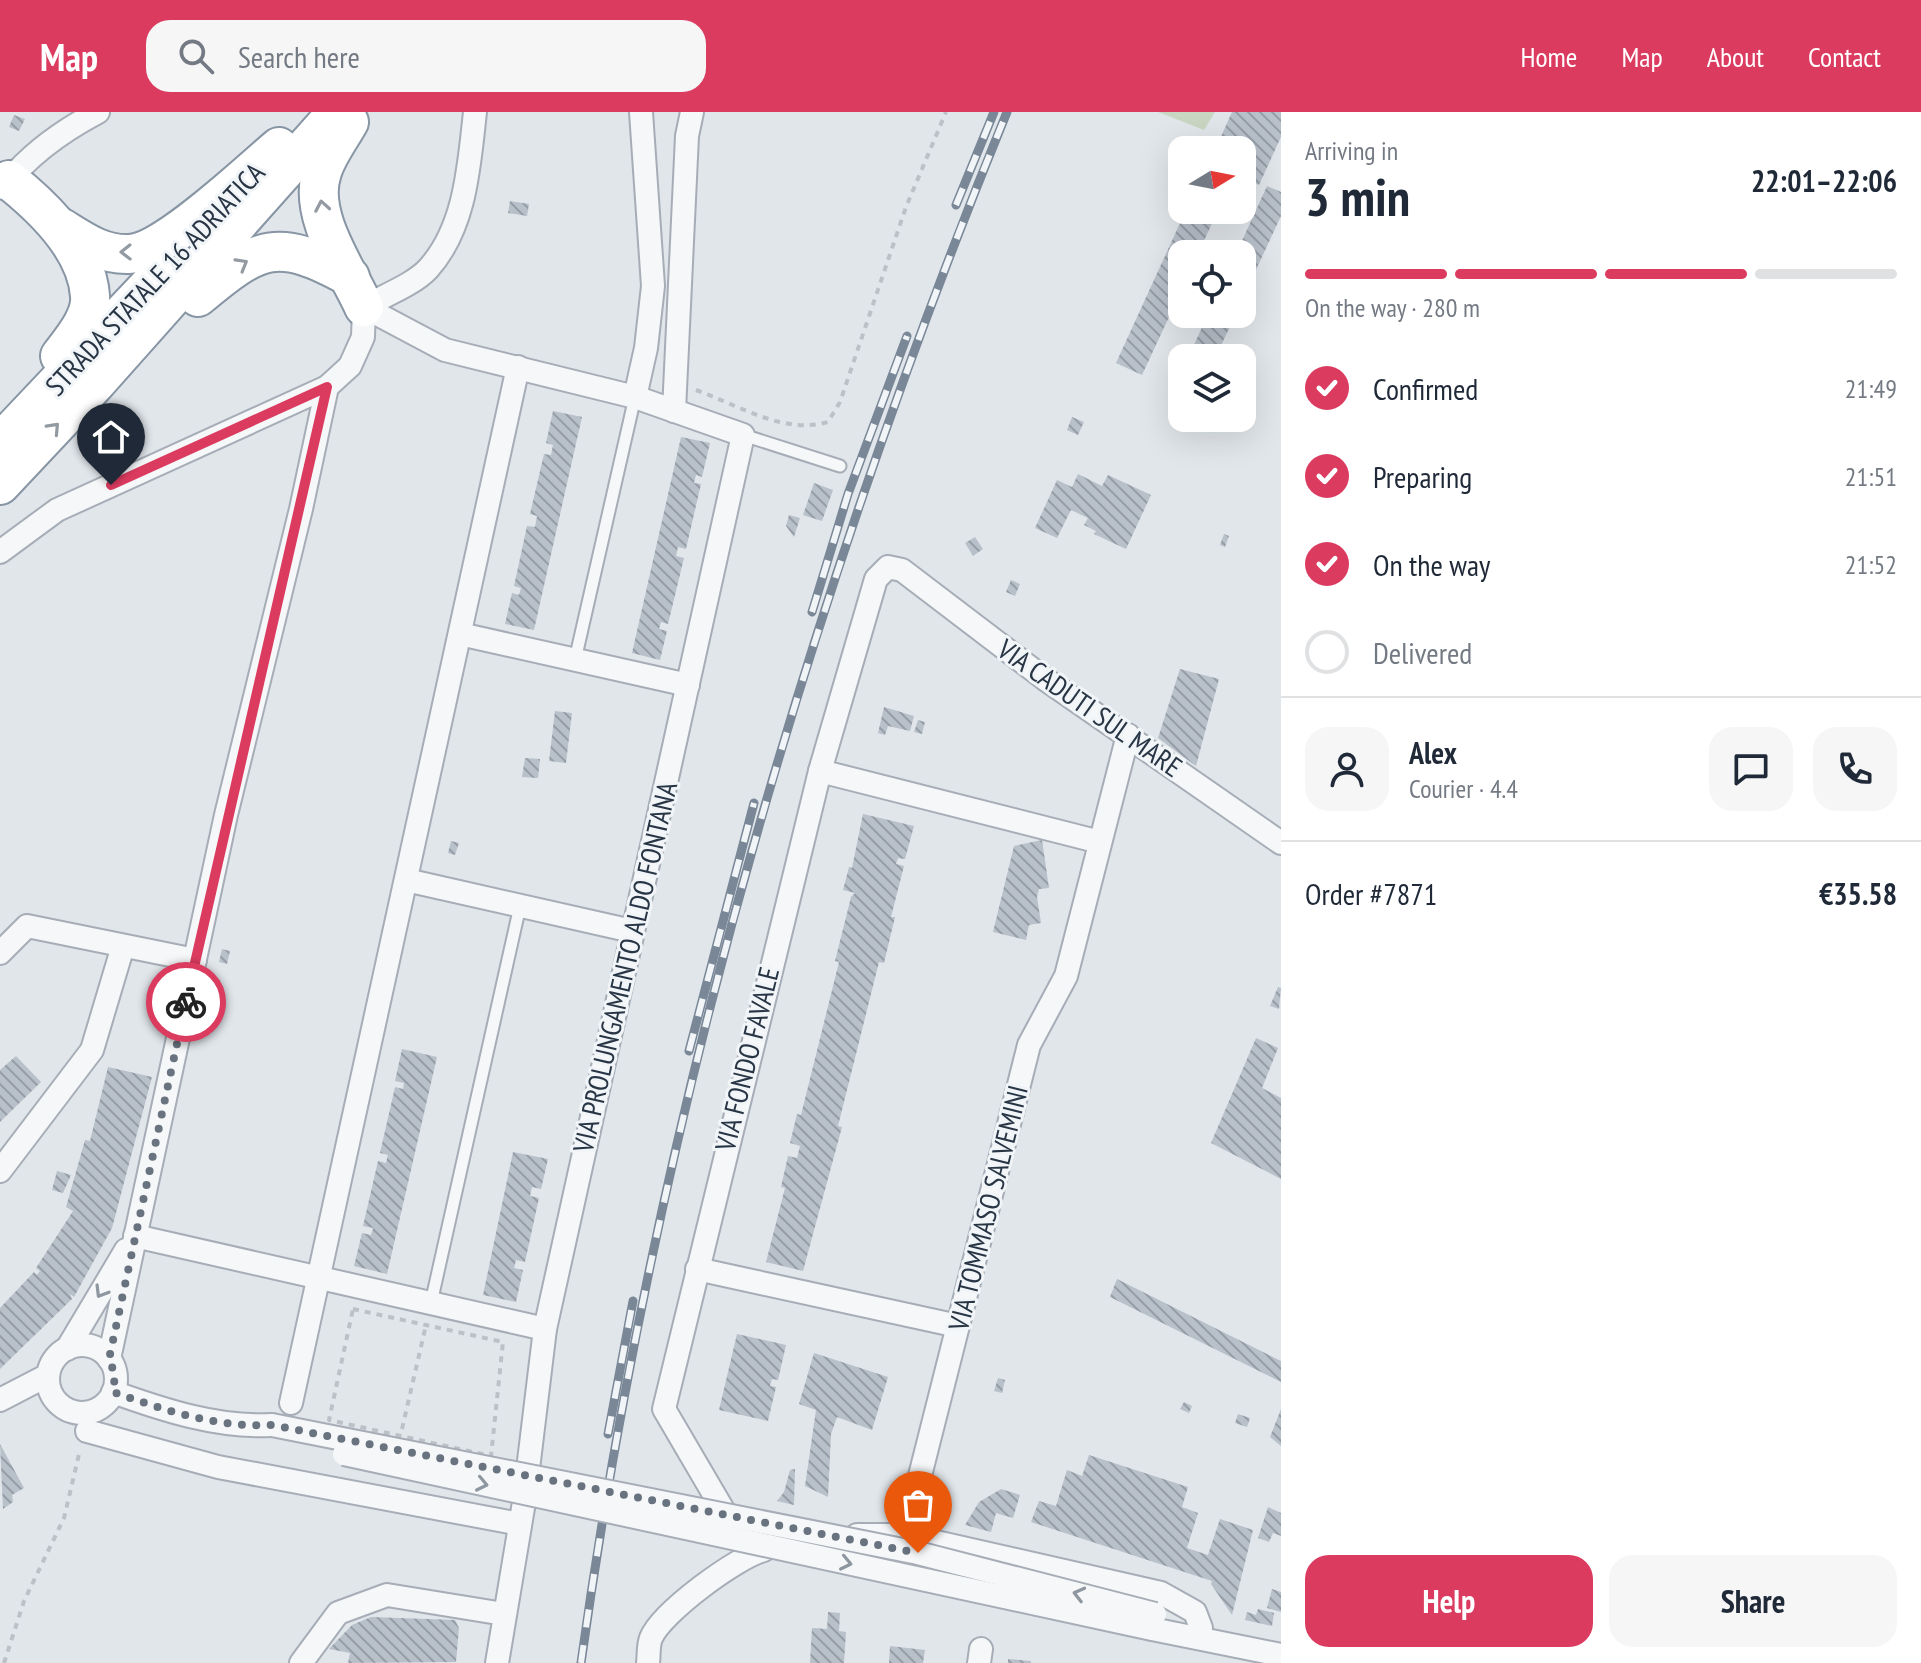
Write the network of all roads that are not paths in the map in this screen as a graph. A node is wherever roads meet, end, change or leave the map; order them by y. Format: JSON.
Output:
{"nodes":[{"id":1,"x":98,"y":112,"type":"edge"},
{"id":2,"x":307,"y":112,"type":"edge"},
{"id":3,"x":337,"y":112,"type":"edge"},
{"id":4,"x":354,"y":112,"type":"edge"},
{"id":5,"x":475,"y":112,"type":"edge"},
{"id":6,"x":641,"y":112,"type":"edge"},
{"id":7,"x":692,"y":112,"type":"edge"},
{"id":8,"x":279,"y":147,"type":"junction"},
{"id":9,"x":4,"y":186,"type":"edge"},
{"id":10,"x":57,"y":225,"type":"junction"},
{"id":11,"x":357,"y":292,"type":"junction"},
{"id":12,"x":518,"y":367,"type":"junction"},
{"id":13,"x":95,"y":384,"type":"junction"},
{"id":14,"x":327,"y":387,"type":"junction"},
{"id":15,"x":635,"y":397,"type":"junction"},
{"id":16,"x":674,"y":411,"type":"junction"},
{"id":17,"x":0,"y":435,"type":"edge"},
{"id":18,"x":743,"y":435,"type":"junction"},
{"id":19,"x":0,"y":443,"type":"edge"},
{"id":20,"x":840,"y":466,"type":"dead end"},
{"id":21,"x":0,"y":485,"type":"edge"},
{"id":22,"x":0,"y":552,"type":"edge"},
{"id":23,"x":902,"y":570,"type":"joint"},
{"id":24,"x":460,"y":634,"type":"junction"},
{"id":25,"x":575,"y":660,"type":"junction"},
{"id":26,"x":688,"y":685,"type":"junction"},
{"id":27,"x":1128,"y":735,"type":"junction"},
{"id":28,"x":820,"y":771,"type":"junction"},
{"id":29,"x":1100,"y":842,"type":"junction"},
{"id":30,"x":1281,"y":843,"type":"edge"},
{"id":31,"x":406,"y":880,"type":"junction"},
{"id":32,"x":520,"y":906,"type":"junction"},
{"id":33,"x":632,"y":931,"type":"junction"},
{"id":34,"x":123,"y":946,"type":"junction"},
{"id":35,"x":0,"y":953,"type":"edge"},
{"id":36,"x":195,"y":960,"type":"junction"},
{"id":37,"x":0,"y":1171,"type":"edge"},
{"id":38,"x":135,"y":1236,"type":"junction"},
{"id":39,"x":697,"y":1269,"type":"junction"},
{"id":40,"x":318,"y":1278,"type":"junction"},
{"id":41,"x":428,"y":1314,"type":"junction"},
{"id":42,"x":958,"y":1326,"type":"junction"},
{"id":43,"x":545,"y":1329,"type":"junction"},
{"id":44,"x":67,"y":1349,"type":"junction"},
{"id":45,"x":109,"y":1359,"type":"junction"},
{"id":46,"x":48,"y":1375,"type":"junction"},
{"id":47,"x":113,"y":1392,"type":"junction"},
{"id":48,"x":0,"y":1400,"type":"edge"},
{"id":49,"x":291,"y":1403,"type":"dead end"},
{"id":50,"x":87,"y":1431,"type":"road end"},
{"id":51,"x":522,"y":1513,"type":"junction"},
{"id":52,"x":905,"y":1535,"type":"junction"},
{"id":53,"x":749,"y":1554,"type":"junction"},
{"id":54,"x":504,"y":1614,"type":"junction"},
{"id":55,"x":1153,"y":1621,"type":"junction"},
{"id":56,"x":1201,"y":1628,"type":"junction"},
{"id":57,"x":1281,"y":1653,"type":"edge"},
{"id":58,"x":301,"y":1663,"type":"edge"},
{"id":59,"x":497,"y":1663,"type":"edge"},
{"id":60,"x":648,"y":1663,"type":"edge"}],
"edges":[{"from":1,"to":9,"type":"street"},
{"from":2,"to":8,"type":"highway","name":"STRADA STATALE 16 ADRIATICA"},
{"from":3,"to":13,"type":"highway","name":"STRADA STATALE 16 ADRIATICA"},
{"from":11,"to":4,"type":"highway","one_way":true},
{"from":5,"to":11,"type":"street"},
{"from":6,"to":15,"type":"street"},
{"from":7,"to":16,"type":"street"},
{"from":8,"to":10,"type":"highway","one_way":true},
{"from":8,"to":19,"type":"highway","name":"STRADA STATALE 16 ADRIATICA"},
{"from":9,"to":10,"type":"highway"},
{"from":10,"to":17,"type":"highway"},
{"from":11,"to":12,"type":"street"},
{"from":13,"to":11,"type":"highway","one_way":true},
{"from":11,"to":14,"type":"street"},
{"from":12,"to":15,"type":"street"},
{"from":12,"to":24,"type":"street"},
{"from":21,"to":13,"type":"highway","name":"STRADA STATALE 16 ADRIATICA","one_way":true},
{"from":14,"to":22,"type":"street"},
{"from":14,"to":36,"type":"street"},
{"from":15,"to":16,"type":"street"},
{"from":15,"to":25,"type":"lane"},
{"from":16,"to":18,"type":"street"},
{"from":18,"to":20,"type":"lane"},
{"from":18,"to":26,"type":"street","name":"VIA PROLUNGAMENTO ALDO FONTANA"},
{"from":23,"to":27,"type":"street","name":"VIA CADUTI SUL MARE"},
{"from":23,"to":28,"type":"street","name":"VIA FONDO FAVALE"},
{"from":24,"to":25,"type":"street"},
{"from":24,"to":31,"type":"street"},
{"from":25,"to":26,"type":"street"},
{"from":26,"to":33,"type":"street","name":"VIA PROLUNGAMENTO ALDO FONTANA"},
{"from":27,"to":29,"type":"street","name":"VIA TOMMASO SALVEMINI"},
{"from":27,"to":30,"type":"street","name":"VIA CADUTI SUL MARE"},
{"from":28,"to":29,"type":"street"},
{"from":28,"to":39,"type":"street","name":"VIA FONDO FAVALE"},
{"from":29,"to":42,"type":"street","name":"VIA TOMMASO SALVEMINI"},
{"from":31,"to":32,"type":"street"},
{"from":31,"to":40,"type":"street"},
{"from":32,"to":33,"type":"street"},
{"from":32,"to":41,"type":"lane"},
{"from":33,"to":43,"type":"street","name":"VIA PROLUNGAMENTO ALDO FONTANA"},
{"from":34,"to":35,"type":"street"},
{"from":34,"to":36,"type":"street"},
{"from":34,"to":37,"type":"street"},
{"from":36,"to":38,"type":"street"},
{"from":38,"to":40,"type":"street"},
{"from":38,"to":44,"type":"street","one_way":true},
{"from":38,"to":45,"type":"street"},
{"from":39,"to":42,"type":"street"},
{"from":39,"to":53,"type":"street","name":"VIA FONDO FAVALE"},
{"from":40,"to":41,"type":"street"},
{"from":40,"to":49,"type":"street"},
{"from":41,"to":43,"type":"street"},
{"from":42,"to":52,"type":"street","name":"VIA TOMMASO SALVEMINI"},
{"from":43,"to":51,"type":"street","name":"VIA PROLUNGAMENTO ALDO FONTANA"},
{"from":44,"to":45,"type":"street"},
{"from":44,"to":46,"type":"street"},
{"from":45,"to":47,"type":"street"},
{"from":46,"to":47,"type":"street"},
{"from":46,"to":48,"type":"street"},
{"from":47,"to":55,"type":"street","bridge":true},
{"from":50,"to":51,"type":"street"},
{"from":51,"to":54,"type":"street","name":"VIA PROLUNGAMENTO ALDO FONTANA"},
{"from":52,"to":53,"type":"street"},
{"from":52,"to":56,"type":"street"},
{"from":53,"to":60,"type":"street"},
{"from":54,"to":58,"type":"street"},
{"from":54,"to":59,"type":"street","name":"VIA PROLUNGAMENTO ALDO FONTANA"},
{"from":55,"to":56,"type":"street"},
{"from":55,"to":57,"type":"street"},
{"from":56,"to":57,"type":"street"}]}
